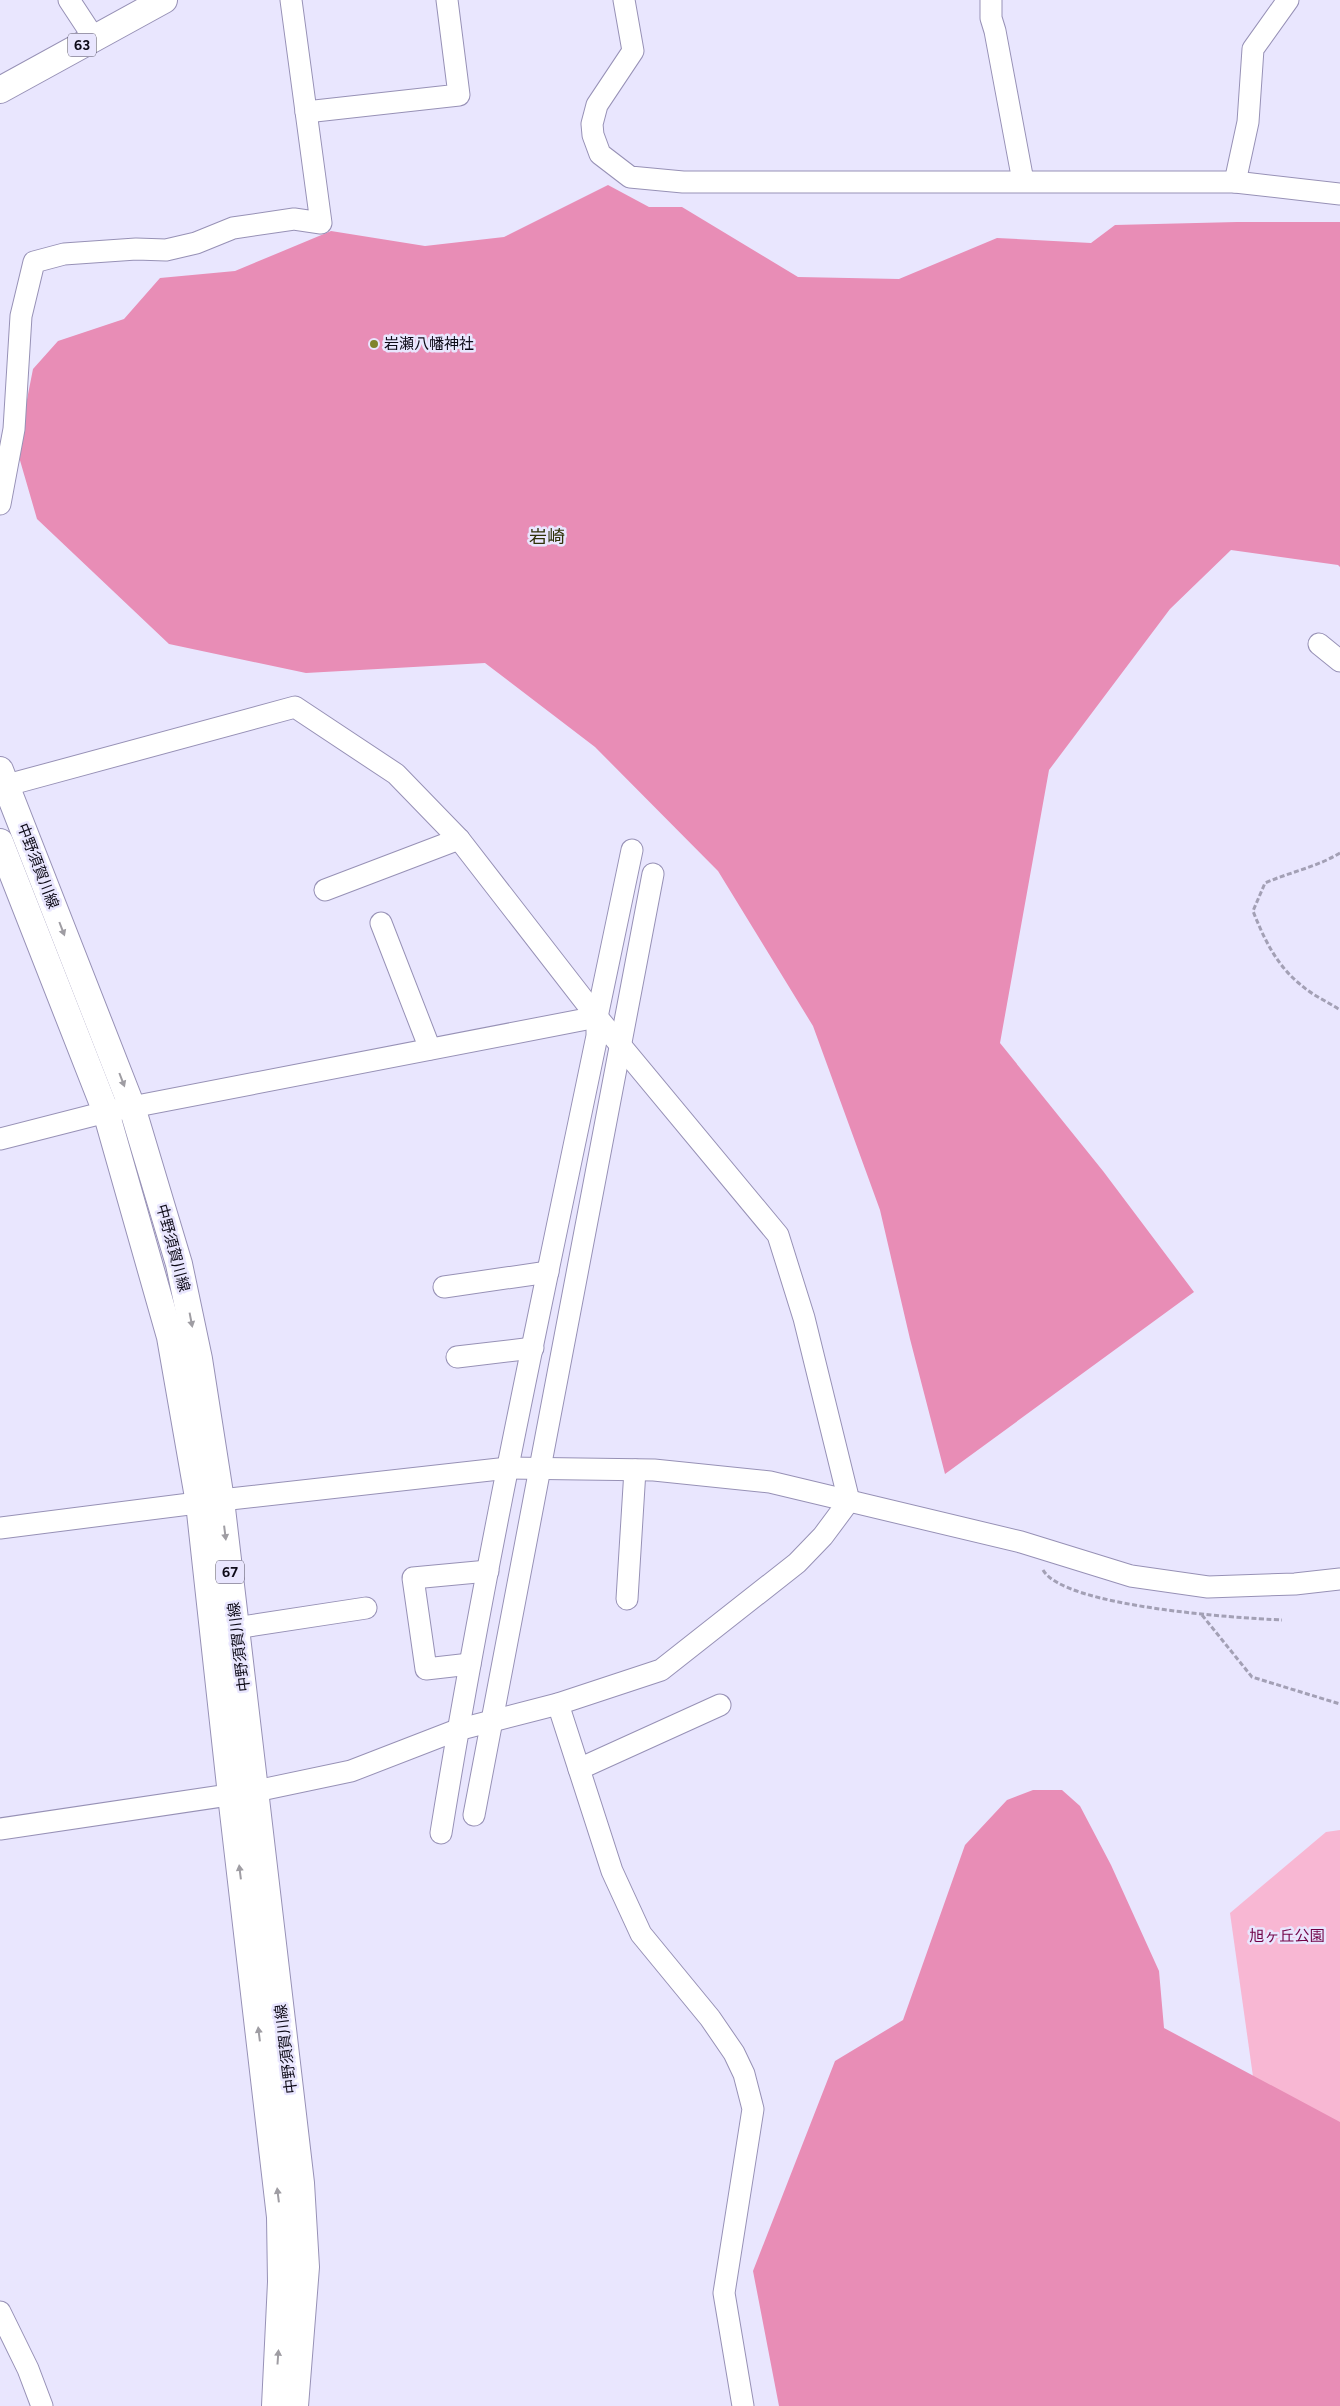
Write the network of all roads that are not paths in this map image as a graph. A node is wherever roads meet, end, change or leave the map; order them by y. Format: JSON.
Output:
{"nodes":[{"id":1,"x":69,"y":0,"type":"edge"},
{"id":2,"x":164,"y":0,"type":"edge"},
{"id":3,"x":291,"y":0,"type":"edge"},
{"id":4,"x":296,"y":0,"type":"edge"},
{"id":5,"x":447,"y":0,"type":"edge"},
{"id":6,"x":624,"y":0,"type":"edge"},
{"id":7,"x":991,"y":0,"type":"edge"},
{"id":8,"x":1288,"y":0,"type":"edge"},
{"id":9,"x":94,"y":38,"type":"junction"},
{"id":10,"x":0,"y":90,"type":"edge"},
{"id":11,"x":306,"y":112,"type":"junction"},
{"id":12,"x":1023,"y":181,"type":"junction"},
{"id":13,"x":1235,"y":182,"type":"junction"},
{"id":14,"x":1340,"y":194,"type":"edge"},
{"id":15,"x":0,"y":504,"type":"edge"},
{"id":16,"x":1319,"y":644,"type":"dead end"},
{"id":17,"x":1340,"y":660,"type":"edge"},
{"id":18,"x":2,"y":781,"type":"edge"},
{"id":19,"x":459,"y":839,"type":"junction"},
{"id":20,"x":0,"y":842,"type":"edge"},
{"id":21,"x":632,"y":850,"type":"dead end"},
{"id":22,"x":653,"y":874,"type":"dead end"},
{"id":23,"x":325,"y":890,"type":"dead end"},
{"id":24,"x":381,"y":923,"type":"dead end"},
{"id":25,"x":597,"y":1017,"type":"junction"},
{"id":26,"x":622,"y":1047,"type":"junction"},
{"id":27,"x":430,"y":1049,"type":"junction"},
{"id":28,"x":132,"y":1107,"type":"junction"},
{"id":29,"x":106,"y":1112,"type":"junction"},
{"id":30,"x":0,"y":1139,"type":"edge"},
{"id":31,"x":548,"y":1272,"type":"junction"},
{"id":32,"x":444,"y":1287,"type":"dead end"},
{"id":33,"x":533,"y":1348,"type":"junction"},
{"id":34,"x":457,"y":1357,"type":"dead end"},
{"id":35,"x":508,"y":1468,"type":"junction"},
{"id":36,"x":540,"y":1468,"type":"junction"},
{"id":37,"x":635,"y":1470,"type":"junction"},
{"id":38,"x":210,"y":1502,"type":"junction"},
{"id":39,"x":849,"y":1502,"type":"junction"},
{"id":40,"x":0,"y":1528,"type":"edge"},
{"id":41,"x":488,"y":1571,"type":"junction"},
{"id":42,"x":1340,"y":1579,"type":"edge"},
{"id":43,"x":627,"y":1599,"type":"dead end"},
{"id":44,"x":366,"y":1608,"type":"dead end"},
{"id":45,"x":236,"y":1628,"type":"junction"},
{"id":46,"x":470,"y":1664,"type":"junction"},
{"id":47,"x":558,"y":1704,"type":"junction"},
{"id":48,"x":720,"y":1705,"type":"dead end"},
{"id":49,"x":492,"y":1721,"type":"junction"},
{"id":50,"x":458,"y":1730,"type":"junction"},
{"id":51,"x":579,"y":1769,"type":"junction"},
{"id":52,"x":256,"y":1791,"type":"junction"},
{"id":53,"x":231,"y":1794,"type":"junction"},
{"id":54,"x":474,"y":1815,"type":"dead end"},
{"id":55,"x":0,"y":1829,"type":"edge"},
{"id":56,"x":441,"y":1833,"type":"dead end"},
{"id":57,"x":0,"y":2312,"type":"edge"},
{"id":58,"x":42,"y":2406,"type":"edge"},
{"id":59,"x":275,"y":2406,"type":"edge"},
{"id":60,"x":295,"y":2406,"type":"edge"},
{"id":61,"x":743,"y":2406,"type":"edge"}],
"edges":[{"from":1,"to":9,"type":"street"},
{"from":2,"to":9,"type":"main road","number":"63"},
{"from":3,"to":4,"type":"street"},
{"from":3,"to":11,"type":"street"},
{"from":5,"to":11,"type":"street"},
{"from":6,"to":12,"type":"street"},
{"from":7,"to":12,"type":"street"},
{"from":8,"to":13,"type":"street"},
{"from":9,"to":10,"type":"main road","number":"63"},
{"from":11,"to":15,"type":"street"},
{"from":12,"to":13,"type":"street"},
{"from":13,"to":14,"type":"street"},
{"from":16,"to":17,"type":"street"},
{"from":18,"to":19,"type":"street"},
{"from":18,"to":28,"type":"main road","name":"中野須賀川線","number":"67","one_way":true},
{"from":19,"to":23,"type":"street"},
{"from":19,"to":25,"type":"street"},
{"from":20,"to":29,"type":"main road","name":"中野須賀川線","number":"67"},
{"from":21,"to":25,"type":"street"},
{"from":22,"to":26,"type":"street"},
{"from":24,"to":27,"type":"street"},
{"from":25,"to":26,"type":"street"},
{"from":25,"to":27,"type":"street"},
{"from":25,"to":31,"type":"street"},
{"from":26,"to":36,"type":"street"},
{"from":26,"to":39,"type":"street"},
{"from":27,"to":28,"type":"street"},
{"from":28,"to":29,"type":"street"},
{"from":28,"to":38,"type":"main road","name":"中野須賀川線","number":"67","one_way":true},
{"from":29,"to":30,"type":"street"},
{"from":29,"to":38,"type":"main road","name":"中野須賀川線","number":"67"},
{"from":31,"to":32,"type":"street"},
{"from":31,"to":33,"type":"street"},
{"from":33,"to":34,"type":"street"},
{"from":33,"to":35,"type":"street"},
{"from":35,"to":36,"type":"street"},
{"from":35,"to":38,"type":"street"},
{"from":35,"to":41,"type":"street"},
{"from":36,"to":37,"type":"street"},
{"from":36,"to":49,"type":"street"},
{"from":37,"to":39,"type":"street"},
{"from":37,"to":43,"type":"street"},
{"from":38,"to":40,"type":"street"},
{"from":38,"to":45,"type":"main road","name":"中野須賀川線","number":"67","one_way":true},
{"from":38,"to":53,"type":"main road","name":"中野須賀川線","number":"67"},
{"from":39,"to":42,"type":"street"},
{"from":39,"to":47,"type":"street"},
{"from":41,"to":46,"type":"street"},
{"from":41,"to":46,"type":"street"},
{"from":44,"to":45,"type":"street"},
{"from":45,"to":52,"type":"main road","name":"中野須賀川線","number":"67"},
{"from":46,"to":50,"type":"street"},
{"from":47,"to":49,"type":"street"},
{"from":47,"to":51,"type":"street"},
{"from":48,"to":51,"type":"street"},
{"from":49,"to":50,"type":"street"},
{"from":49,"to":54,"type":"street"},
{"from":50,"to":52,"type":"street"},
{"from":50,"to":56,"type":"street"},
{"from":51,"to":61,"type":"street"},
{"from":52,"to":53,"type":"street"},
{"from":52,"to":60,"type":"main road","name":"中野須賀川線","number":"67"},
{"from":53,"to":55,"type":"street"},
{"from":59,"to":53,"type":"main road","name":"中野須賀川線","number":"67","one_way":true},
{"from":57,"to":58,"type":"street"}]}
